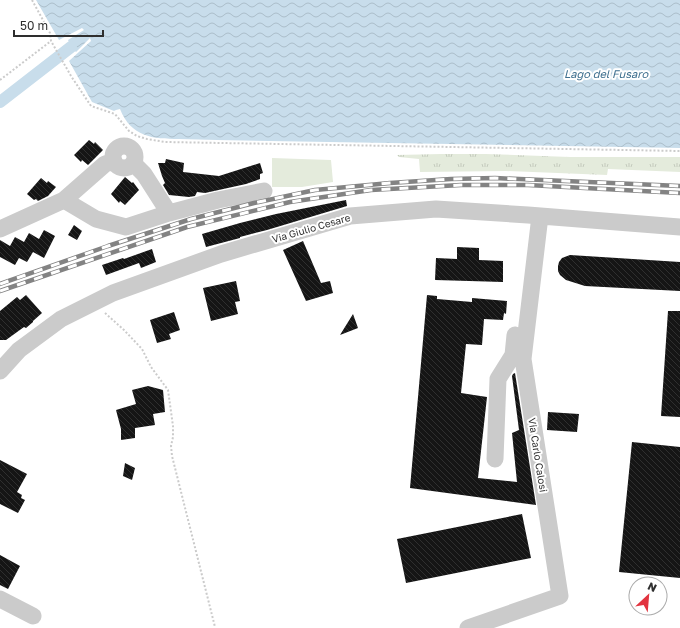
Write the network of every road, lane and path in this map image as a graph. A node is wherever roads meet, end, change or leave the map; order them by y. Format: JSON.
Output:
{"nodes":[{"id":1,"x":32,"y":0,"type":"edge"},
{"id":2,"x":51,"y":41,"type":"junction"},
{"id":3,"x":0,"y":80,"type":"edge"},
{"id":4,"x":680,"y":151,"type":"edge"},
{"id":5,"x":264,"y":191,"type":"dead end"},
{"id":6,"x":64,"y":200,"type":"junction"},
{"id":7,"x":170,"y":213,"type":"junction"},
{"id":8,"x":534,"y":216,"type":"junction"},
{"id":9,"x":680,"y":227,"type":"edge"},
{"id":10,"x":0,"y":229,"type":"edge"},
{"id":11,"x":94,"y":303,"type":"junction"},
{"id":12,"x":0,"y":370,"type":"edge"},
{"id":13,"x":495,"y":459,"type":"dead end"},
{"id":14,"x":0,"y":599,"type":"edge"},
{"id":15,"x":33,"y":616,"type":"dead end"},
{"id":16,"x":215,"y":627,"type":"dead end"},
{"id":17,"x":468,"y":628,"type":"edge"}],
"edges":[{"from":1,"to":2,"type":"path"},
{"from":2,"to":3,"type":"path"},
{"from":2,"to":4,"type":"path"},
{"from":5,"to":7,"type":"street"},
{"from":6,"to":7,"type":"street"},
{"from":6,"to":7,"type":"street"},
{"from":6,"to":10,"type":"street"},
{"from":8,"to":9,"type":"street","name":"Via Giulio Cesare"},
{"from":8,"to":11,"type":"street","name":"Via Giulio Cesare"},
{"from":8,"to":13,"type":"street"},
{"from":8,"to":17,"type":"street","name":"Via Carlo Calosi"},
{"from":11,"to":12,"type":"street","name":"Via Giulio Cesare"},
{"from":11,"to":16,"type":"path"},
{"from":14,"to":15,"type":"street"}]}
